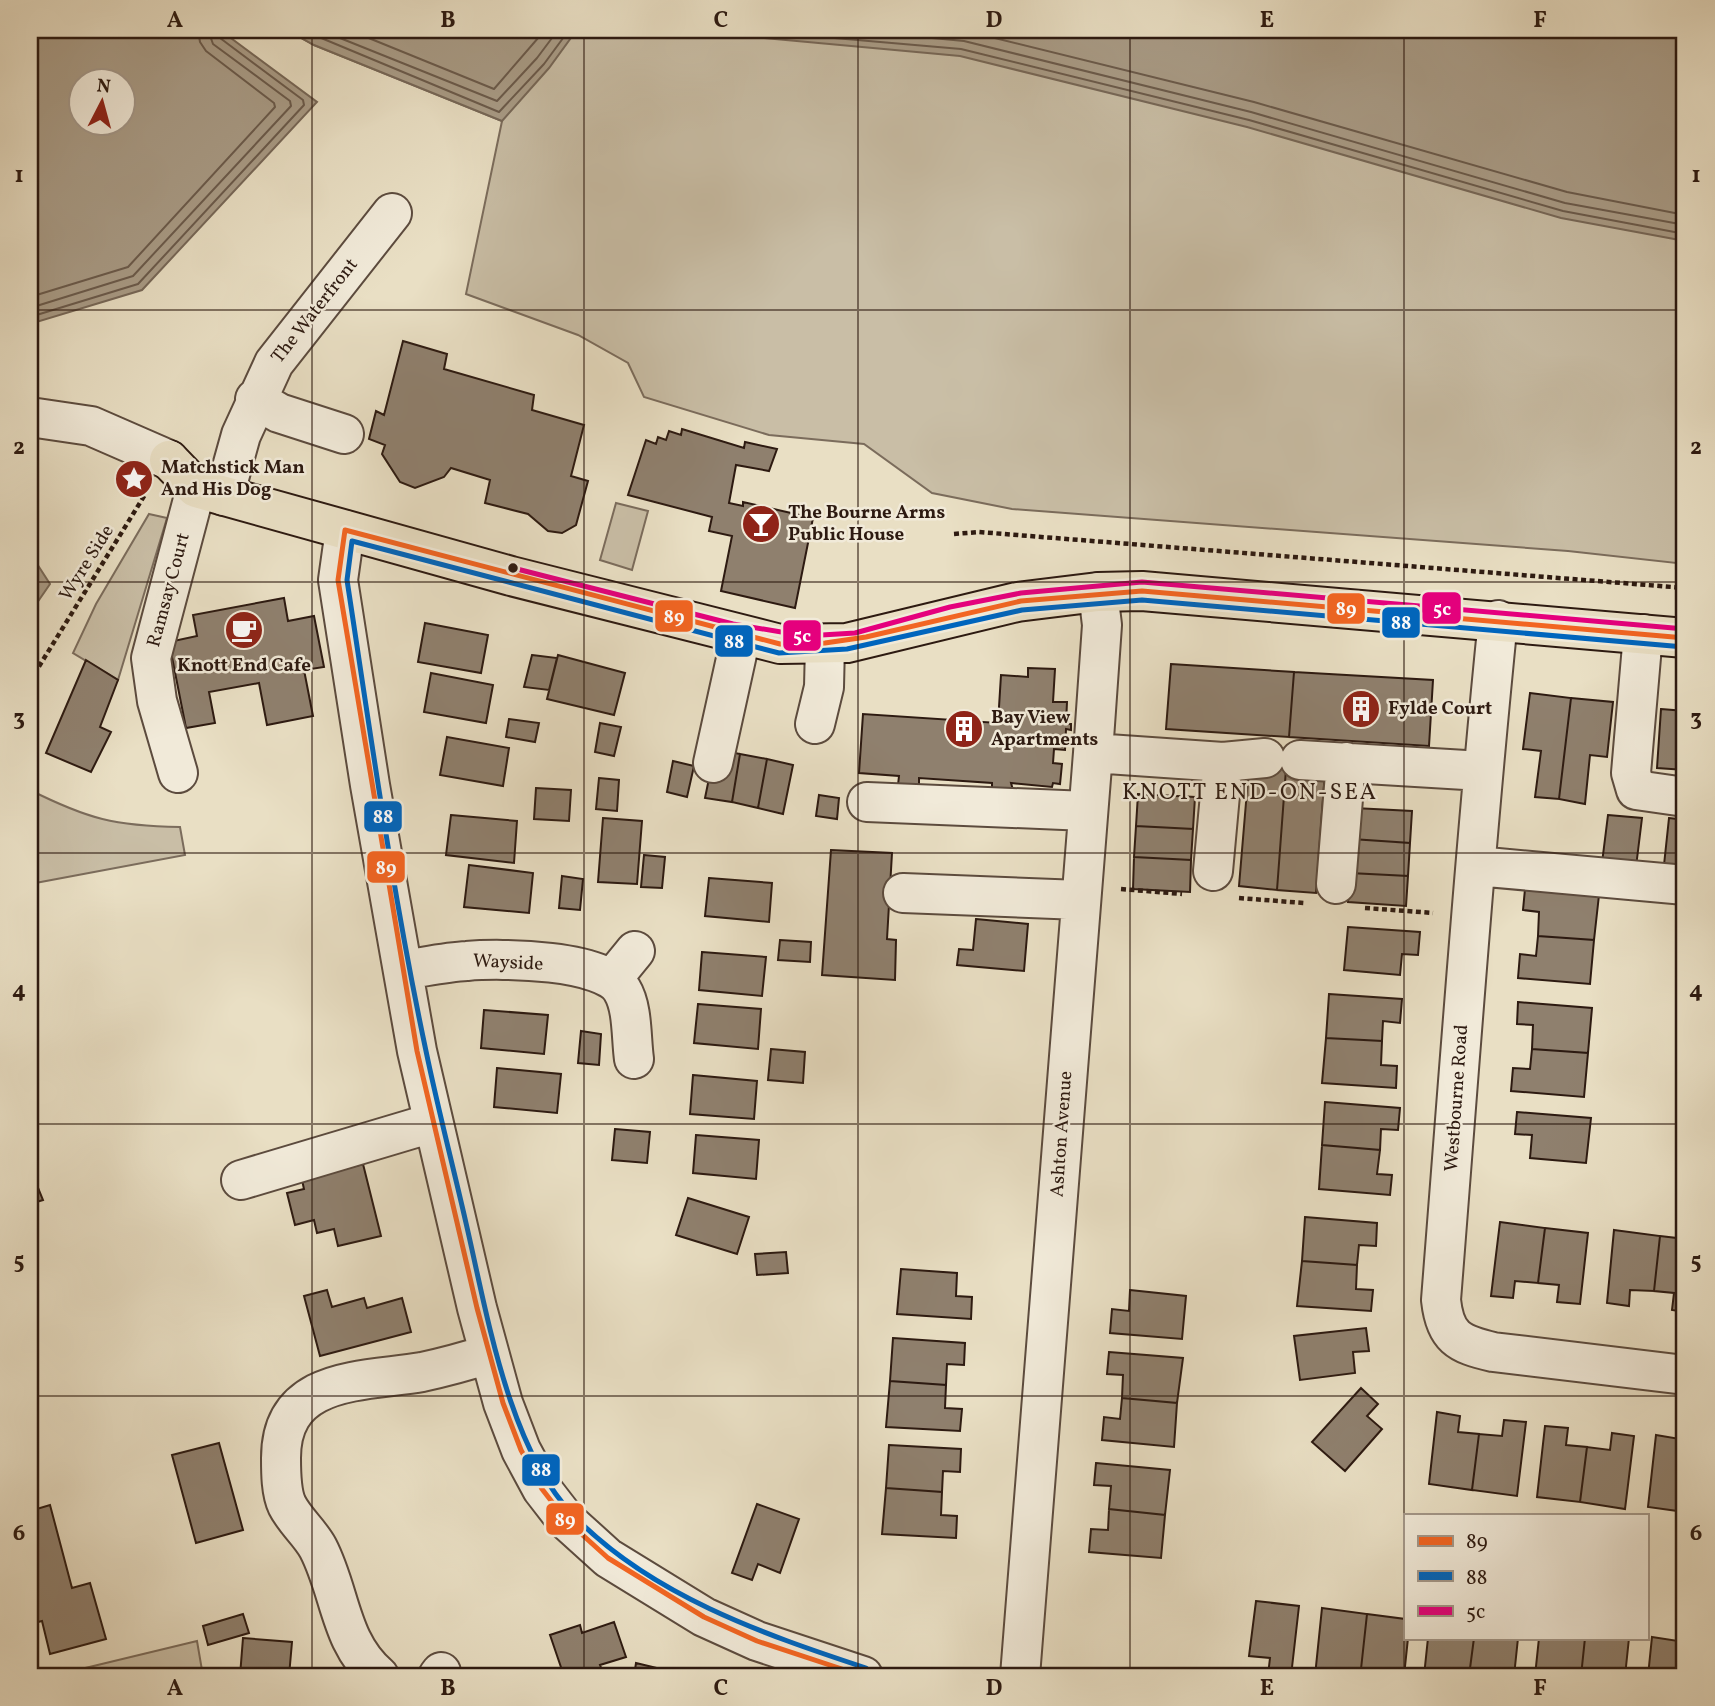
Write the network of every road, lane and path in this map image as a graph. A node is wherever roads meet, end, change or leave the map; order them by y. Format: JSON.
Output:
{"nodes":[{"id":1,"x":392,"y":213,"type":"dead end"},
{"id":2,"x":255,"y":399,"type":"junction"},
{"id":3,"x":30,"y":417,"type":"edge"},
{"id":4,"x":344,"y":434,"type":"dead end"},
{"id":5,"x":169,"y":460,"type":"junction"},
{"id":6,"x":210,"y":492,"type":"junction"},
{"id":7,"x":345,"y":530,"type":"junction"},
{"id":8,"x":954,"y":534,"type":"dead end"},
{"id":9,"x":1685,"y":588,"type":"edge"},
{"id":10,"x":1098,"y":592,"type":"junction"},
{"id":11,"x":1498,"y":620,"type":"junction"},
{"id":12,"x":1643,"y":634,"type":"junction"},
{"id":13,"x":741,"y":636,"type":"junction"},
{"id":14,"x":1685,"y":638,"type":"edge"},
{"id":15,"x":825,"y":645,"type":"junction"},
{"id":16,"x":30,"y":681,"type":"edge"},
{"id":17,"x":815,"y":724,"type":"dead end"},
{"id":18,"x":1093,"y":753,"type":"junction"},
{"id":19,"x":1223,"y":762,"type":"junction"},
{"id":20,"x":1346,"y":762,"type":"junction"},
{"id":21,"x":713,"y":763,"type":"dead end"},
{"id":22,"x":1482,"y":771,"type":"junction"},
{"id":23,"x":178,"y":773,"type":"dead end"},
{"id":24,"x":1685,"y":797,"type":"edge"},
{"id":25,"x":867,"y":802,"type":"dead end"},
{"id":26,"x":1087,"y":811,"type":"junction"},
{"id":27,"x":1476,"y":866,"type":"junction"},
{"id":28,"x":1226,"y":884,"type":"joint"},
{"id":29,"x":1685,"y":885,"type":"edge"},
{"id":30,"x":903,"y":893,"type":"dead end"},
{"id":31,"x":1081,"y":893,"type":"junction"},
{"id":32,"x":1183,"y":894,"type":"dead end"},
{"id":33,"x":1334,"y":898,"type":"junction"},
{"id":34,"x":1471,"y":916,"type":"junction"},
{"id":35,"x":403,"y":970,"type":"junction"},
{"id":36,"x":634,"y":1059,"type":"dead end"},
{"id":37,"x":432,"y":1123,"type":"junction"},
{"id":38,"x":241,"y":1180,"type":"dead end"},
{"id":39,"x":489,"y":1354,"type":"junction"},
{"id":40,"x":1685,"y":1375,"type":"edge"},
{"id":41,"x":379,"y":1676,"type":"edge"},
{"id":42,"x":863,"y":1676,"type":"edge"},
{"id":43,"x":1020,"y":1676,"type":"edge"}],
"edges":[{"from":1,"to":2,"type":"street","name":"The Waterfront"},
{"from":2,"to":4,"type":"street"},
{"from":2,"to":6,"type":"street","name":"The Waterfront"},
{"from":3,"to":5,"type":"street"},
{"from":5,"to":6,"type":"main road"},
{"from":5,"to":16,"type":"path","name":"Wyre Side"},
{"from":6,"to":7,"type":"main road"},
{"from":6,"to":23,"type":"street","name":"Ramsay Court"},
{"from":7,"to":13,"type":"main road"},
{"from":7,"to":35,"type":"street"},
{"from":8,"to":9,"type":"path"},
{"from":10,"to":11,"type":"main road"},
{"from":10,"to":15,"type":"main road"},
{"from":10,"to":18,"type":"street","name":"Ashton Avenue"},
{"from":11,"to":12,"type":"main road"},
{"from":11,"to":22,"type":"street","name":"Westbourne Road"},
{"from":12,"to":14,"type":"main road"},
{"from":12,"to":24,"type":"street"},
{"from":13,"to":15,"type":"main road"},
{"from":13,"to":21,"type":"street"},
{"from":15,"to":17,"type":"street"},
{"from":18,"to":19,"type":"street"},
{"from":18,"to":26,"type":"street","name":"Ashton Avenue"},
{"from":19,"to":20,"type":"street"},
{"from":19,"to":28,"type":"street"},
{"from":20,"to":22,"type":"street"},
{"from":20,"to":33,"type":"street"},
{"from":22,"to":27,"type":"street","name":"Westbourne Road"},
{"from":25,"to":26,"type":"street"},
{"from":26,"to":31,"type":"street","name":"Ashton Avenue"},
{"from":27,"to":29,"type":"street"},
{"from":27,"to":34,"type":"street","name":"Westbourne Road"},
{"from":28,"to":33,"type":"path"},
{"from":30,"to":31,"type":"street"},
{"from":31,"to":32,"type":"path"},
{"from":31,"to":43,"type":"street","name":"Ashton Avenue"},
{"from":33,"to":34,"type":"path"},
{"from":34,"to":40,"type":"street","name":"Westbourne Road"},
{"from":35,"to":36,"type":"street","name":"Wayside"},
{"from":35,"to":37,"type":"street"},
{"from":37,"to":38,"type":"street"},
{"from":37,"to":39,"type":"street"},
{"from":39,"to":41,"type":"street"},
{"from":39,"to":42,"type":"street"}]}
